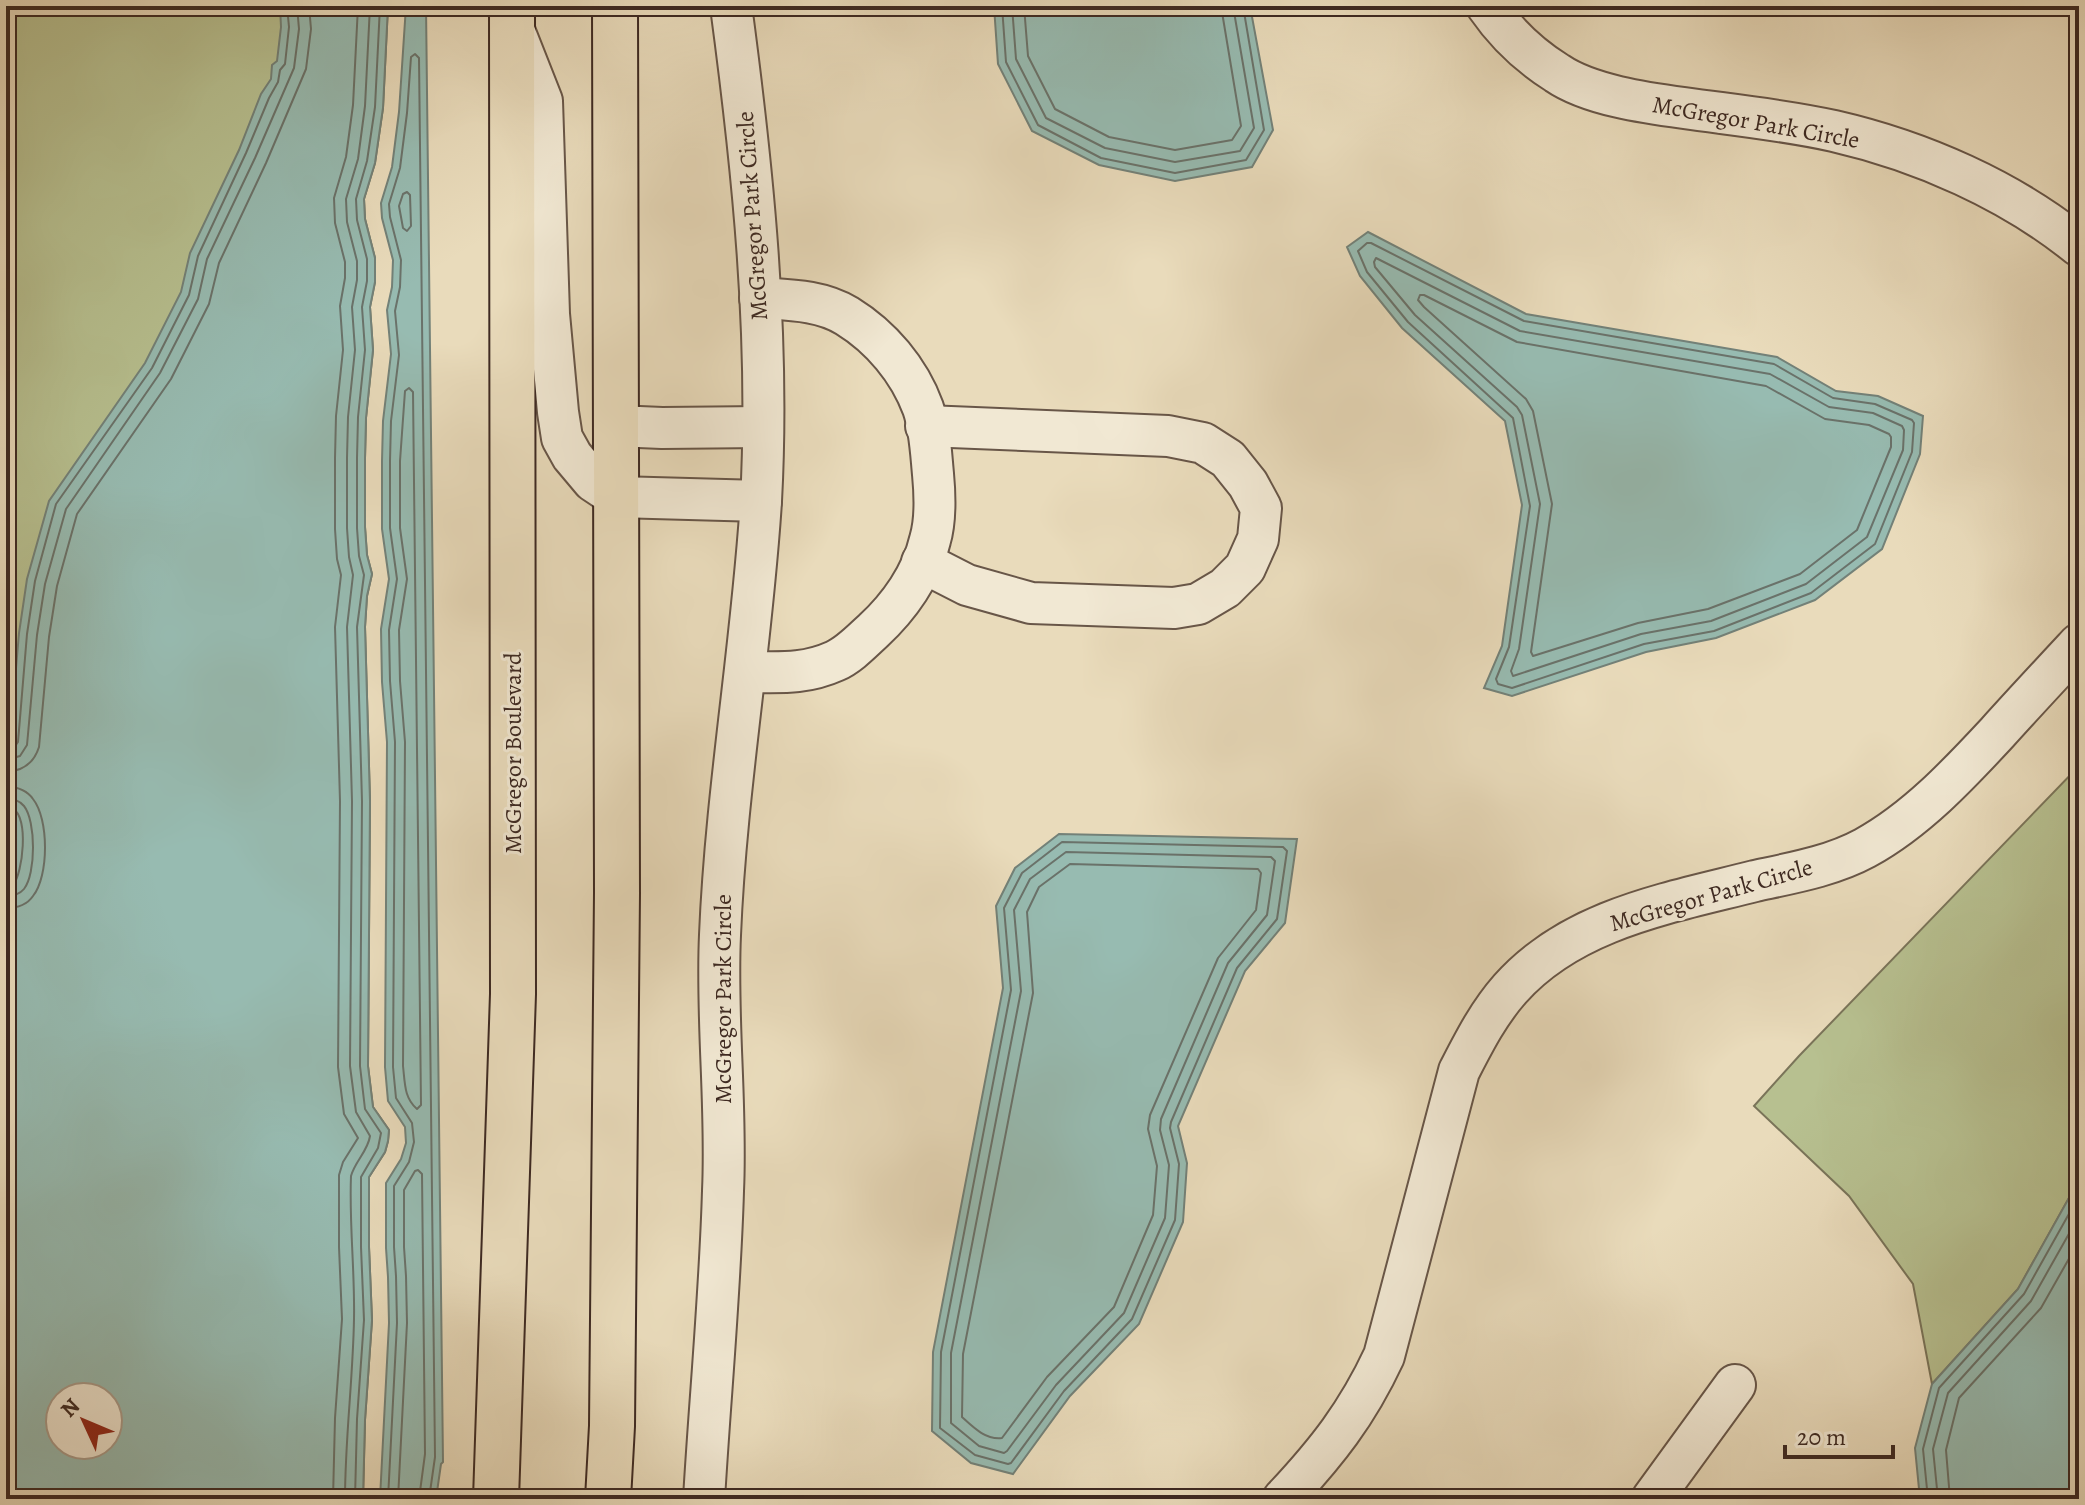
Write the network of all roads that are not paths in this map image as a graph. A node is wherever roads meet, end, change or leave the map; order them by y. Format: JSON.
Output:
{"nodes":[{"id":1,"x":615,"y":6,"type":"edge"},
{"id":2,"x":731,"y":6,"type":"edge"},
{"id":3,"x":1487,"y":6,"type":"edge"},
{"id":4,"x":512,"y":15,"type":"edge"},
{"id":5,"x":2079,"y":246,"type":"edge"},
{"id":6,"x":760,"y":298,"type":"junction"},
{"id":7,"x":616,"y":426,"type":"junction"},
{"id":8,"x":926,"y":426,"type":"junction"},
{"id":9,"x":763,"y":427,"type":"junction"},
{"id":10,"x":617,"y":497,"type":"junction"},
{"id":11,"x":761,"y":501,"type":"junction"},
{"id":12,"x":922,"y":562,"type":"junction"},
{"id":13,"x":2079,"y":644,"type":"edge"},
{"id":14,"x":746,"y":672,"type":"junction"},
{"id":15,"x":1735,"y":1385,"type":"dead end"},
{"id":16,"x":496,"y":1499,"type":"edge"},
{"id":17,"x":608,"y":1499,"type":"edge"},
{"id":18,"x":704,"y":1499,"type":"edge"},
{"id":19,"x":1283,"y":1499,"type":"edge"},
{"id":20,"x":1652,"y":1499,"type":"edge"}],
"edges":[{"from":1,"to":7,"type":"main road"},
{"from":2,"to":6,"type":"street","name":"McGregor Park Circle"},
{"from":3,"to":5,"type":"street","name":"McGregor Park Circle"},
{"from":4,"to":10,"type":"street"},
{"from":4,"to":16,"type":"main road","name":"McGregor Boulevard"},
{"from":6,"to":8,"type":"street"},
{"from":6,"to":9,"type":"street","name":"McGregor Park Circle"},
{"from":7,"to":9,"type":"street"},
{"from":7,"to":10,"type":"main road"},
{"from":8,"to":12,"type":"street"},
{"from":8,"to":12,"type":"street"},
{"from":9,"to":11,"type":"street","name":"McGregor Park Circle"},
{"from":10,"to":11,"type":"street"},
{"from":10,"to":17,"type":"main road"},
{"from":11,"to":14,"type":"street","name":"McGregor Park Circle"},
{"from":12,"to":14,"type":"street"},
{"from":13,"to":19,"type":"street","name":"McGregor Park Circle"},
{"from":14,"to":18,"type":"street","name":"McGregor Park Circle"},
{"from":15,"to":20,"type":"street"}]}
